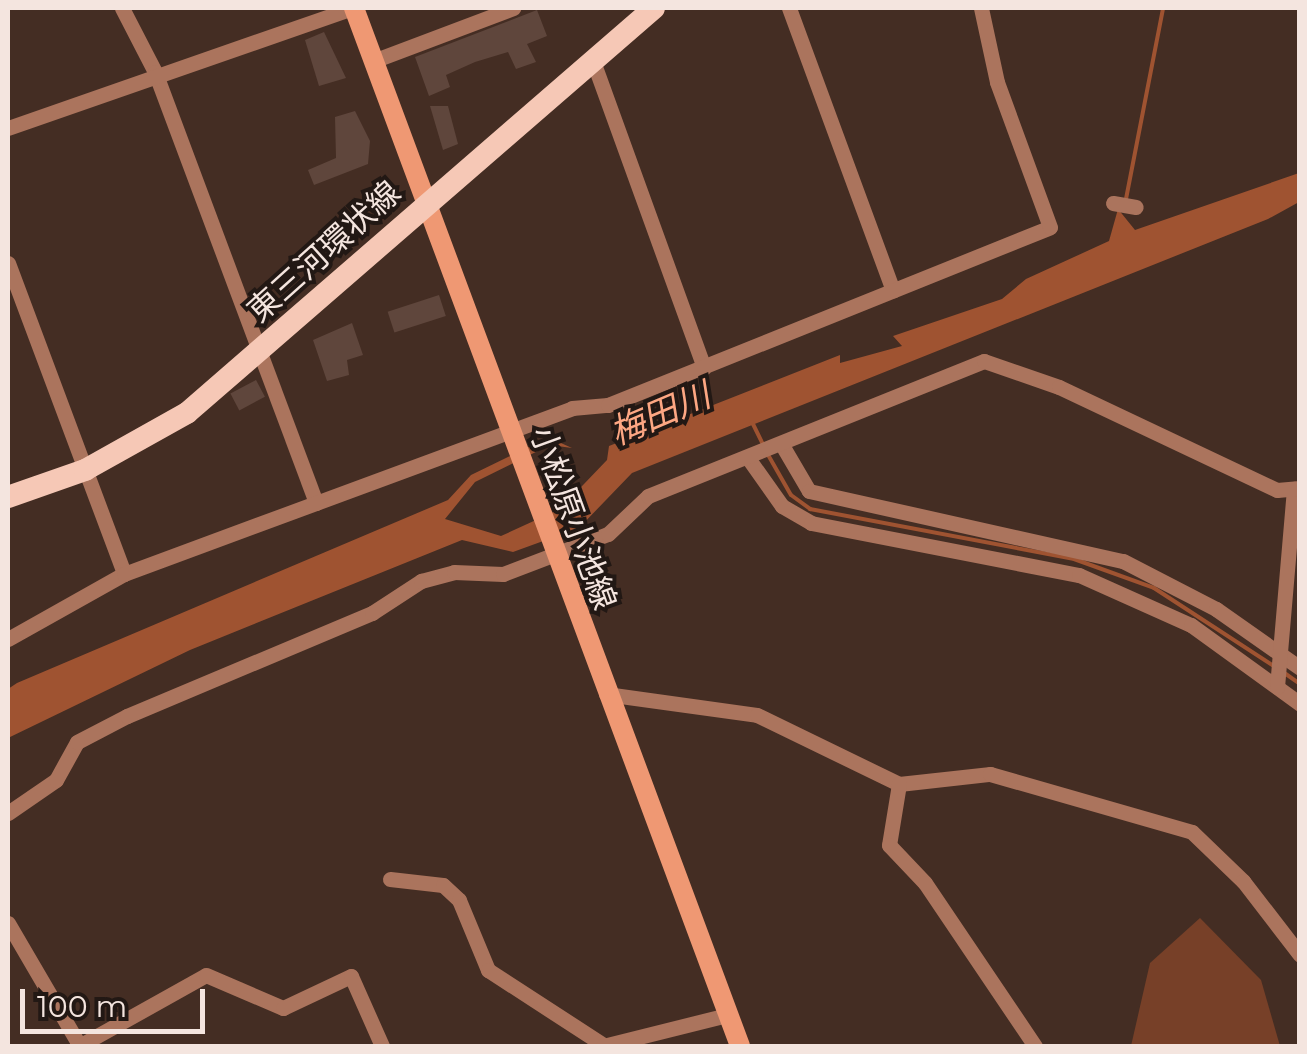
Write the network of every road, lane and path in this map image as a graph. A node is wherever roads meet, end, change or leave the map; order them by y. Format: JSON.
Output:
{"nodes":[{"id":1,"x":122,"y":8,"type":"edge"},
{"id":2,"x":354,"y":8,"type":"edge"},
{"id":3,"x":513,"y":8,"type":"edge"},
{"id":4,"x":654,"y":8,"type":"edge"},
{"id":5,"x":789,"y":8,"type":"edge"},
{"id":6,"x":981,"y":8,"type":"edge"},
{"id":7,"x":475,"y":14,"type":"edge"},
{"id":8,"x":373,"y":61,"type":"junction"},
{"id":9,"x":593,"y":61,"type":"junction"},
{"id":10,"x":156,"y":72,"type":"junction"},
{"id":11,"x":8,"y":128,"type":"edge"},
{"id":12,"x":1114,"y":202,"type":"dead end"},
{"id":13,"x":427,"y":204,"type":"junction"},
{"id":14,"x":1136,"y":207,"type":"dead end"},
{"id":15,"x":8,"y":262,"type":"edge"},
{"id":16,"x":893,"y":290,"type":"junction"},
{"id":17,"x":260,"y":352,"type":"junction"},
{"id":18,"x":704,"y":367,"type":"junction"},
{"id":19,"x":512,"y":437,"type":"junction"},
{"id":20,"x":766,"y":451,"type":"junction"},
{"id":21,"x":85,"y":470,"type":"junction"},
{"id":22,"x":1297,"y":488,"type":"edge"},
{"id":23,"x":8,"y":497,"type":"edge"},
{"id":24,"x":316,"y":502,"type":"junction"},
{"id":25,"x":552,"y":551,"type":"junction"},
{"id":26,"x":124,"y":574,"type":"junction"},
{"id":27,"x":8,"y":639,"type":"edge"},
{"id":28,"x":1282,"y":656,"type":"junction"},
{"id":29,"x":1300,"y":668,"type":"edge"},
{"id":30,"x":1276,"y":687,"type":"junction"},
{"id":31,"x":606,"y":694,"type":"junction"},
{"id":32,"x":1300,"y":704,"type":"edge"},
{"id":33,"x":899,"y":784,"type":"junction"},
{"id":34,"x":8,"y":814,"type":"edge"},
{"id":35,"x":390,"y":879,"type":"dead end"},
{"id":36,"x":8,"y":924,"type":"edge"},
{"id":37,"x":1300,"y":955,"type":"edge"},
{"id":38,"x":727,"y":1014,"type":"junction"},
{"id":39,"x":80,"y":1046,"type":"edge"},
{"id":40,"x":382,"y":1046,"type":"edge"},
{"id":41,"x":604,"y":1046,"type":"edge"},
{"id":42,"x":740,"y":1046,"type":"edge"},
{"id":43,"x":1035,"y":1046,"type":"edge"}],
"edges":[{"from":1,"to":10,"type":"street"},
{"from":2,"to":8,"type":"main road","name":"小松原小池線"},
{"from":2,"to":10,"type":"street"},
{"from":3,"to":7,"type":"street"},
{"from":4,"to":9,"type":"main road","name":"東三河環状線"},
{"from":5,"to":16,"type":"street"},
{"from":6,"to":16,"type":"street"},
{"from":7,"to":8,"type":"street"},
{"from":8,"to":13,"type":"main road","name":"小松原小池線"},
{"from":9,"to":13,"type":"main road","name":"東三河環状線"},
{"from":9,"to":18,"type":"street"},
{"from":10,"to":11,"type":"street"},
{"from":10,"to":17,"type":"street"},
{"from":12,"to":14,"type":"street"},
{"from":13,"to":17,"type":"main road","name":"東三河環状線"},
{"from":13,"to":19,"type":"main road","name":"小松原小池線"},
{"from":15,"to":21,"type":"street"},
{"from":16,"to":18,"type":"street"},
{"from":17,"to":21,"type":"main road","name":"東三河環状線"},
{"from":17,"to":24,"type":"street"},
{"from":18,"to":19,"type":"street"},
{"from":19,"to":24,"type":"street"},
{"from":19,"to":25,"type":"main road","name":"小松原小池線"},
{"from":20,"to":22,"type":"street"},
{"from":20,"to":25,"type":"street"},
{"from":20,"to":28,"type":"street"},
{"from":20,"to":30,"type":"street"},
{"from":21,"to":23,"type":"main road","name":"東三河環状線"},
{"from":21,"to":26,"type":"street"},
{"from":22,"to":28,"type":"street"},
{"from":24,"to":26,"type":"street"},
{"from":25,"to":31,"type":"main road","name":"小松原小池線"},
{"from":25,"to":34,"type":"street"},
{"from":26,"to":27,"type":"street"},
{"from":28,"to":29,"type":"street"},
{"from":28,"to":30,"type":"street"},
{"from":30,"to":32,"type":"street"},
{"from":31,"to":33,"type":"street"},
{"from":31,"to":38,"type":"main road","name":"小松原小池線"},
{"from":33,"to":37,"type":"street"},
{"from":33,"to":43,"type":"street"},
{"from":35,"to":41,"type":"street"},
{"from":36,"to":39,"type":"street"},
{"from":38,"to":41,"type":"street"},
{"from":38,"to":42,"type":"main road","name":"小松原小池線"},
{"from":39,"to":40,"type":"street"}]}
